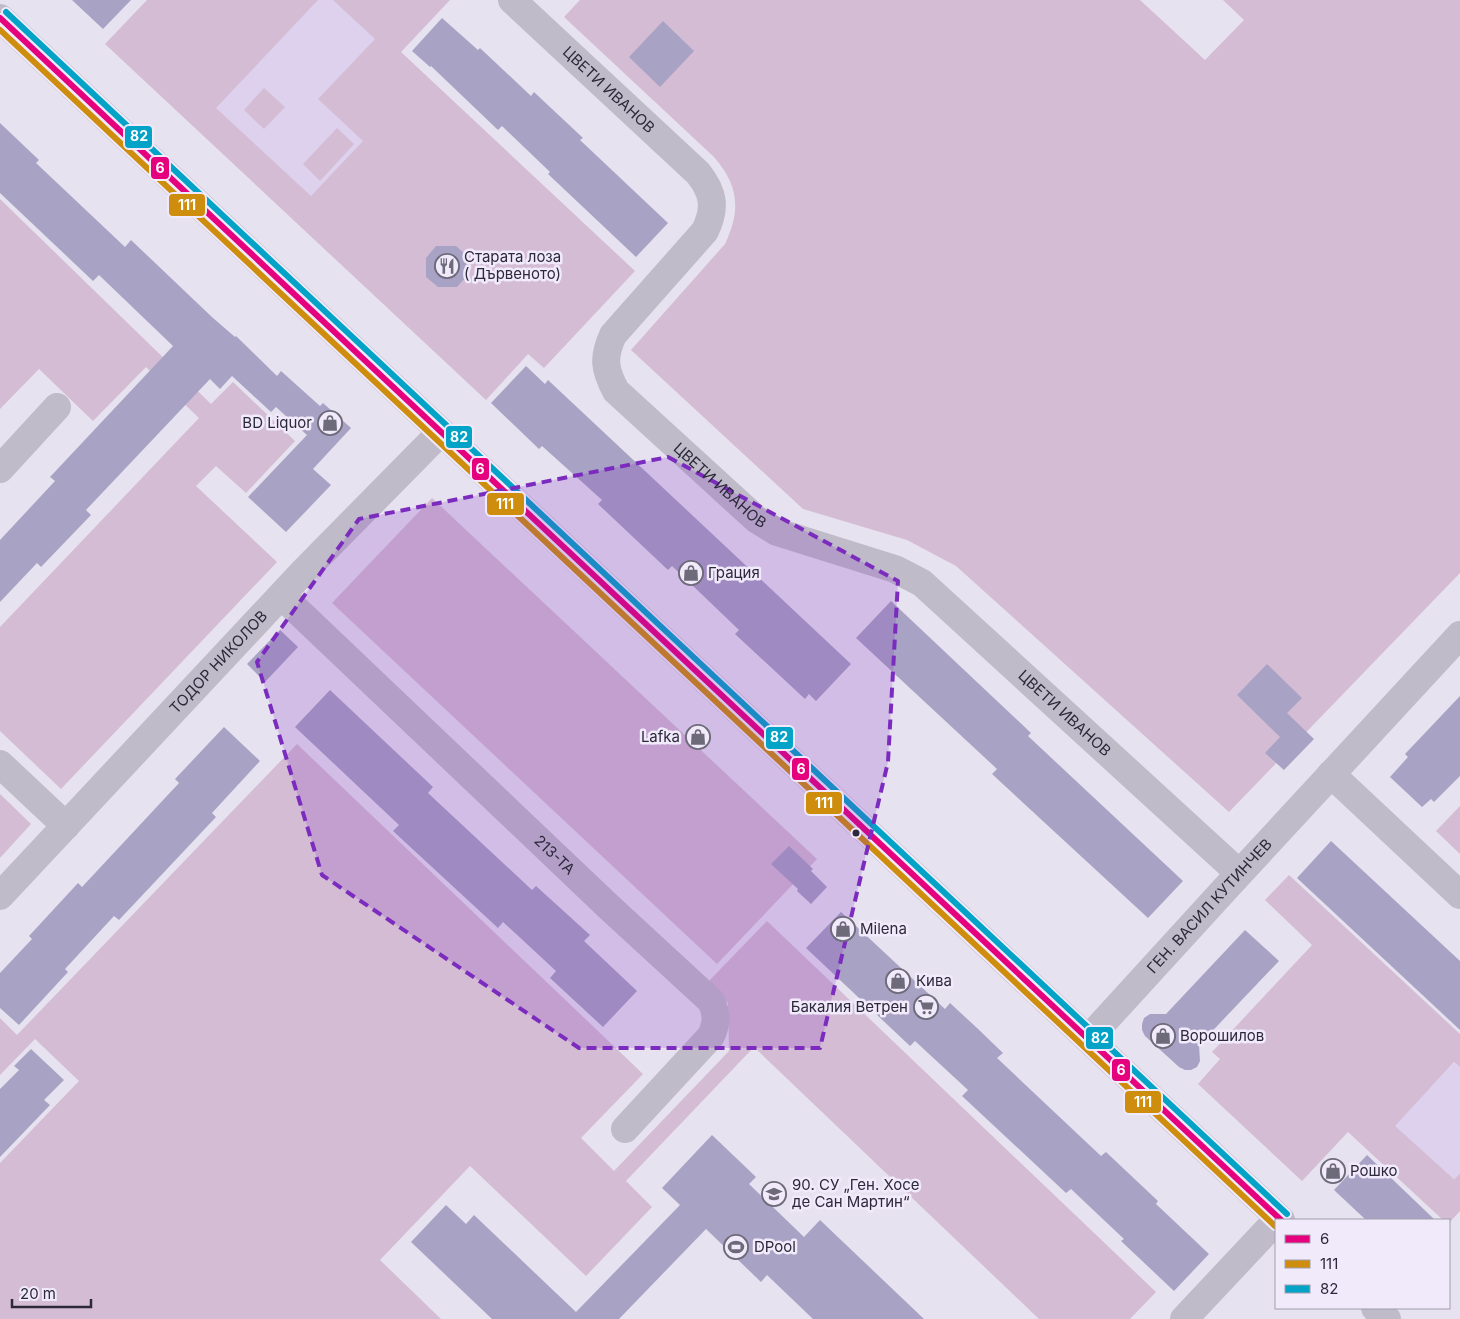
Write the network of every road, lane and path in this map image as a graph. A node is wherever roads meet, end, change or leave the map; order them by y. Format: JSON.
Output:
{"nodes":[{"id":1,"x":3,"y":0,"type":"edge"},
{"id":2,"x":512,"y":0,"type":"edge"},
{"id":3,"x":0,"y":3,"type":"edge"},
{"id":4,"x":0,"y":18,"type":"edge"},
{"id":5,"x":58,"y":407,"type":"dead end"},
{"id":6,"x":441,"y":432,"type":"junction"},
{"id":7,"x":0,"y":469,"type":"edge"},
{"id":8,"x":282,"y":596,"type":"junction"},
{"id":9,"x":1460,"y":635,"type":"edge"},
{"id":10,"x":0,"y":764,"type":"edge"},
{"id":11,"x":1331,"y":774,"type":"junction"},
{"id":12,"x":66,"y":826,"type":"junction"},
{"id":13,"x":1239,"y":873,"type":"junction"},
{"id":14,"x":1460,"y":895,"type":"edge"},
{"id":15,"x":0,"y":896,"type":"edge"},
{"id":16,"x":1088,"y":1039,"type":"junction"},
{"id":17,"x":625,"y":1129,"type":"dead end"},
{"id":18,"x":1277,"y":1219,"type":"edge"},
{"id":19,"x":1275,"y":1223,"type":"edge"},
{"id":20,"x":1376,"y":1309,"type":"edge"},
{"id":21,"x":1184,"y":1319,"type":"edge"},
{"id":22,"x":1387,"y":1319,"type":"edge"}],
"edges":[{"from":1,"to":3,"type":"street"},
{"from":2,"to":13,"type":"street","name":"ЦВЕТИ ИВАНОВ"},
{"from":4,"to":6,"type":"street"},
{"from":5,"to":7,"type":"street"},
{"from":6,"to":8,"type":"street","name":"ТОДОР НИКОЛОВ"},
{"from":6,"to":16,"type":"street"},
{"from":8,"to":12,"type":"street","name":"ТОДОР НИКОЛОВ"},
{"from":8,"to":17,"type":"street","name":"213-ТА"},
{"from":9,"to":11,"type":"street","name":"ГЕН. ВАСИЛ КУТИНЧЕВ"},
{"from":10,"to":12,"type":"street"},
{"from":11,"to":13,"type":"street","name":"ГЕН. ВАСИЛ КУТИНЧЕВ"},
{"from":11,"to":14,"type":"street"},
{"from":12,"to":15,"type":"street","name":"ТОДОР НИКОЛОВ"},
{"from":13,"to":16,"type":"street","name":"ГЕН. ВАСИЛ КУТИНЧЕВ"},
{"from":16,"to":18,"type":"street"},
{"from":19,"to":21,"type":"street"},
{"from":20,"to":22,"type":"street"}]}
